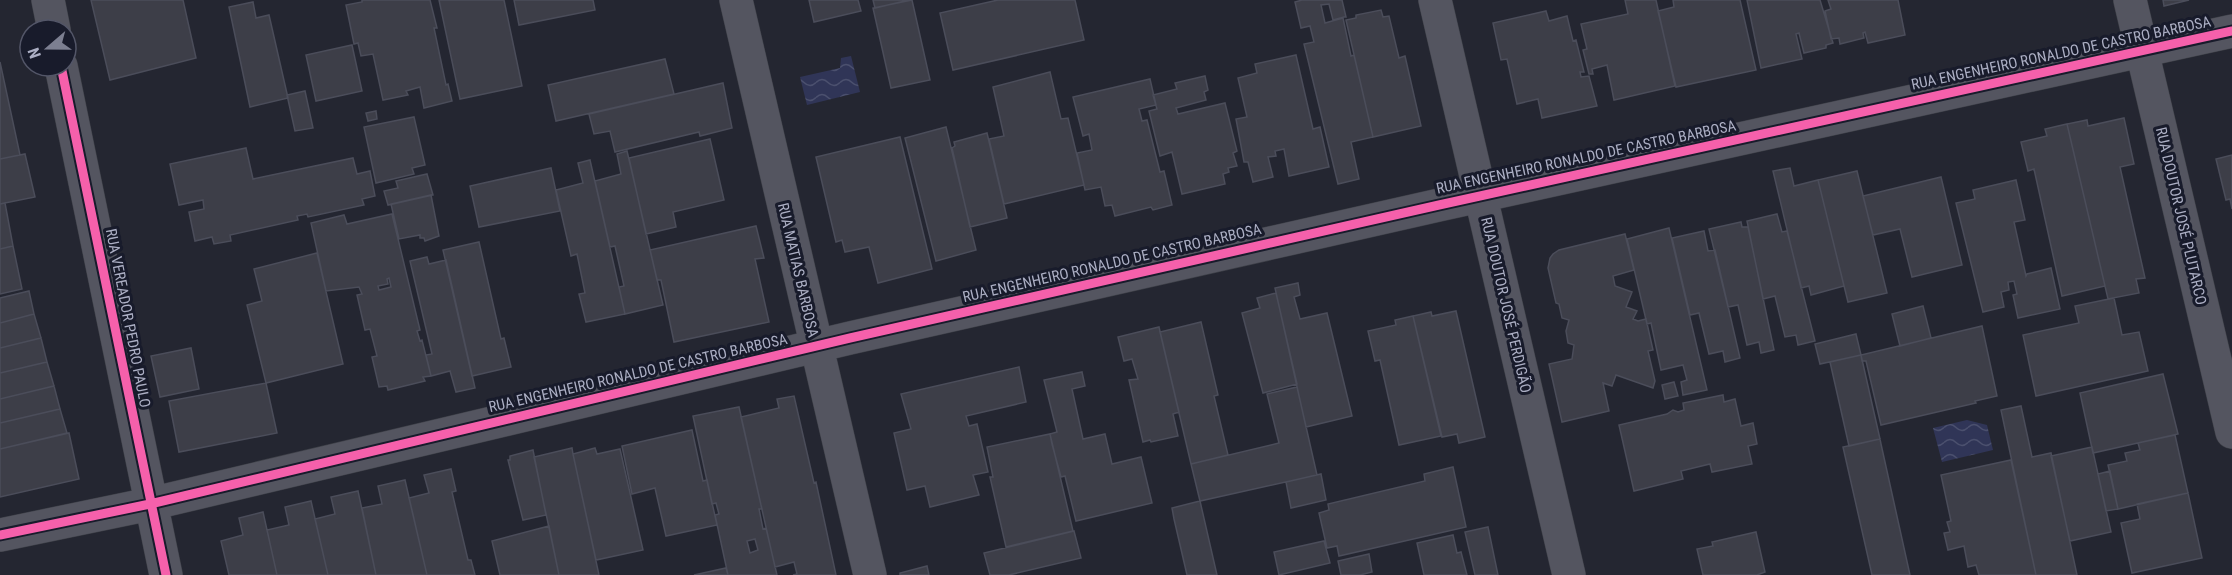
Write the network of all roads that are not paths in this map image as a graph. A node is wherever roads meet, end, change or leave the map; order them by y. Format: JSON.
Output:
{"nodes":[{"id":1,"x":48,"y":0,"type":"edge"},
{"id":2,"x":736,"y":0,"type":"edge"},
{"id":3,"x":1436,"y":0,"type":"edge"},
{"id":4,"x":2130,"y":0,"type":"edge"},
{"id":5,"x":52,"y":18,"type":"edge"},
{"id":6,"x":2232,"y":31,"type":"edge"},
{"id":7,"x":2142,"y":51,"type":"junction"},
{"id":8,"x":64,"y":78,"type":"edge"},
{"id":9,"x":1481,"y":195,"type":"junction"},
{"id":10,"x":816,"y":346,"type":"junction"},
{"id":11,"x":2232,"y":432,"type":"edge"},
{"id":12,"x":150,"y":504,"type":"junction"},
{"id":13,"x":0,"y":535,"type":"edge"},
{"id":14,"x":166,"y":575,"type":"edge"},
{"id":15,"x":870,"y":575,"type":"edge"},
{"id":16,"x":1569,"y":575,"type":"edge"}],
"edges":[{"from":1,"to":5,"type":"street"},
{"from":2,"to":10,"type":"street","name":"RUA MATIAS BARBOSA"},
{"from":3,"to":9,"type":"street","name":"RUA DOUTOR JOSÉ PERDIGÃO"},
{"from":4,"to":7,"type":"street","name":"RUA DOUTOR JOSÉ PLUTARCO"},
{"from":6,"to":7,"type":"street","name":"RUA ENGENHEIRO RONALDO DE CASTRO BARBOSA"},
{"from":7,"to":9,"type":"street","name":"RUA ENGENHEIRO RONALDO DE CASTRO BARBOSA"},
{"from":7,"to":11,"type":"street","name":"RUA DOUTOR JOSÉ PLUTARCO"},
{"from":8,"to":12,"type":"street","name":"RUA VEREADOR PEDRO PAULO"},
{"from":9,"to":10,"type":"street","name":"RUA ENGENHEIRO RONALDO DE CASTRO BARBOSA"},
{"from":9,"to":16,"type":"street","name":"RUA DOUTOR JOSÉ PERDIGÃO"},
{"from":10,"to":12,"type":"street","name":"RUA ENGENHEIRO RONALDO DE CASTRO BARBOSA"},
{"from":10,"to":15,"type":"street","name":"RUA MATIAS BARBOSA"},
{"from":12,"to":13,"type":"street","name":"RUA ENGENHEIRO RONALDO DE CASTRO BARBOSA"},
{"from":12,"to":14,"type":"street","name":"RUA VEREADOR PEDRO PAULO"}]}
